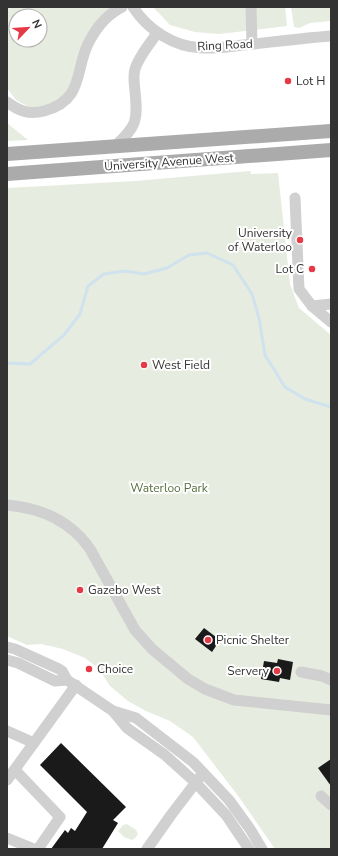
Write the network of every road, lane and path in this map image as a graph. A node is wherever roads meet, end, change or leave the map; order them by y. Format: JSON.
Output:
{"nodes":[{"id":1,"x":122,"y":7,"type":"edge"},
{"id":2,"x":133,"y":7,"type":"edge"},
{"id":3,"x":251,"y":7,"type":"edge"},
{"id":4,"x":157,"y":33,"type":"junction"},
{"id":5,"x":331,"y":36,"type":"edge"},
{"id":6,"x":252,"y":44,"type":"junction"},
{"id":7,"x":7,"y":102,"type":"edge"},
{"id":8,"x":331,"y":131,"type":"edge"},
{"id":9,"x":114,"y":147,"type":"junction"},
{"id":10,"x":331,"y":150,"type":"edge"},
{"id":11,"x":7,"y":154,"type":"edge"},
{"id":12,"x":7,"y":174,"type":"edge"},
{"id":13,"x":295,"y":198,"type":"dead end"},
{"id":14,"x":331,"y":304,"type":"edge"},
{"id":15,"x":312,"y":306,"type":"junction"},
{"id":16,"x":331,"y":322,"type":"edge"},
{"id":17,"x":7,"y":505,"type":"edge"},
{"id":18,"x":7,"y":647,"type":"edge"},
{"id":19,"x":7,"y":660,"type":"edge"},
{"id":20,"x":301,"y":672,"type":"dead end"},
{"id":21,"x":331,"y":680,"type":"edge"},
{"id":22,"x":72,"y":682,"type":"junction"},
{"id":23,"x":331,"y":710,"type":"edge"},
{"id":24,"x":113,"y":711,"type":"junction"},
{"id":25,"x":7,"y":731,"type":"edge"},
{"id":26,"x":34,"y":742,"type":"junction"},
{"id":27,"x":15,"y":770,"type":"junction"},
{"id":28,"x":204,"y":773,"type":"junction"},
{"id":29,"x":7,"y":780,"type":"edge"},
{"id":30,"x":195,"y":782,"type":"junction"},
{"id":31,"x":321,"y":796,"type":"dead end"},
{"id":32,"x":331,"y":805,"type":"edge"},
{"id":33,"x":7,"y":838,"type":"edge"},
{"id":34,"x":34,"y":849,"type":"edge"},
{"id":35,"x":38,"y":849,"type":"edge"},
{"id":36,"x":147,"y":849,"type":"edge"},
{"id":37,"x":249,"y":849,"type":"edge"},
{"id":38,"x":262,"y":849,"type":"edge"}],
"edges":[{"from":1,"to":7,"type":"street"},
{"from":2,"to":4,"type":"street","name":"Ring Road"},
{"from":3,"to":6,"type":"street"},
{"from":4,"to":6,"type":"street","name":"Ring Road"},
{"from":4,"to":9,"type":"street"},
{"from":5,"to":6,"type":"street","name":"Ring Road"},
{"from":8,"to":9,"type":"main road","name":"University Avenue West"},
{"from":9,"to":11,"type":"main road","name":"University Avenue West"},
{"from":10,"to":12,"type":"main road","name":"University Avenue West"},
{"from":13,"to":15,"type":"street"},
{"from":14,"to":15,"type":"street"},
{"from":15,"to":16,"type":"street"},
{"from":17,"to":23,"type":"street"},
{"from":18,"to":22,"type":"street"},
{"from":19,"to":22,"type":"street"},
{"from":20,"to":21,"type":"street"},
{"from":22,"to":24,"type":"street"},
{"from":22,"to":26,"type":"street"},
{"from":24,"to":28,"type":"street"},
{"from":24,"to":30,"type":"street"},
{"from":25,"to":26,"type":"street"},
{"from":26,"to":27,"type":"street"},
{"from":27,"to":29,"type":"street"},
{"from":27,"to":35,"type":"street"},
{"from":28,"to":30,"type":"street"},
{"from":28,"to":38,"type":"street"},
{"from":30,"to":36,"type":"street"},
{"from":30,"to":37,"type":"street"},
{"from":31,"to":32,"type":"street"},
{"from":33,"to":34,"type":"street"}]}
